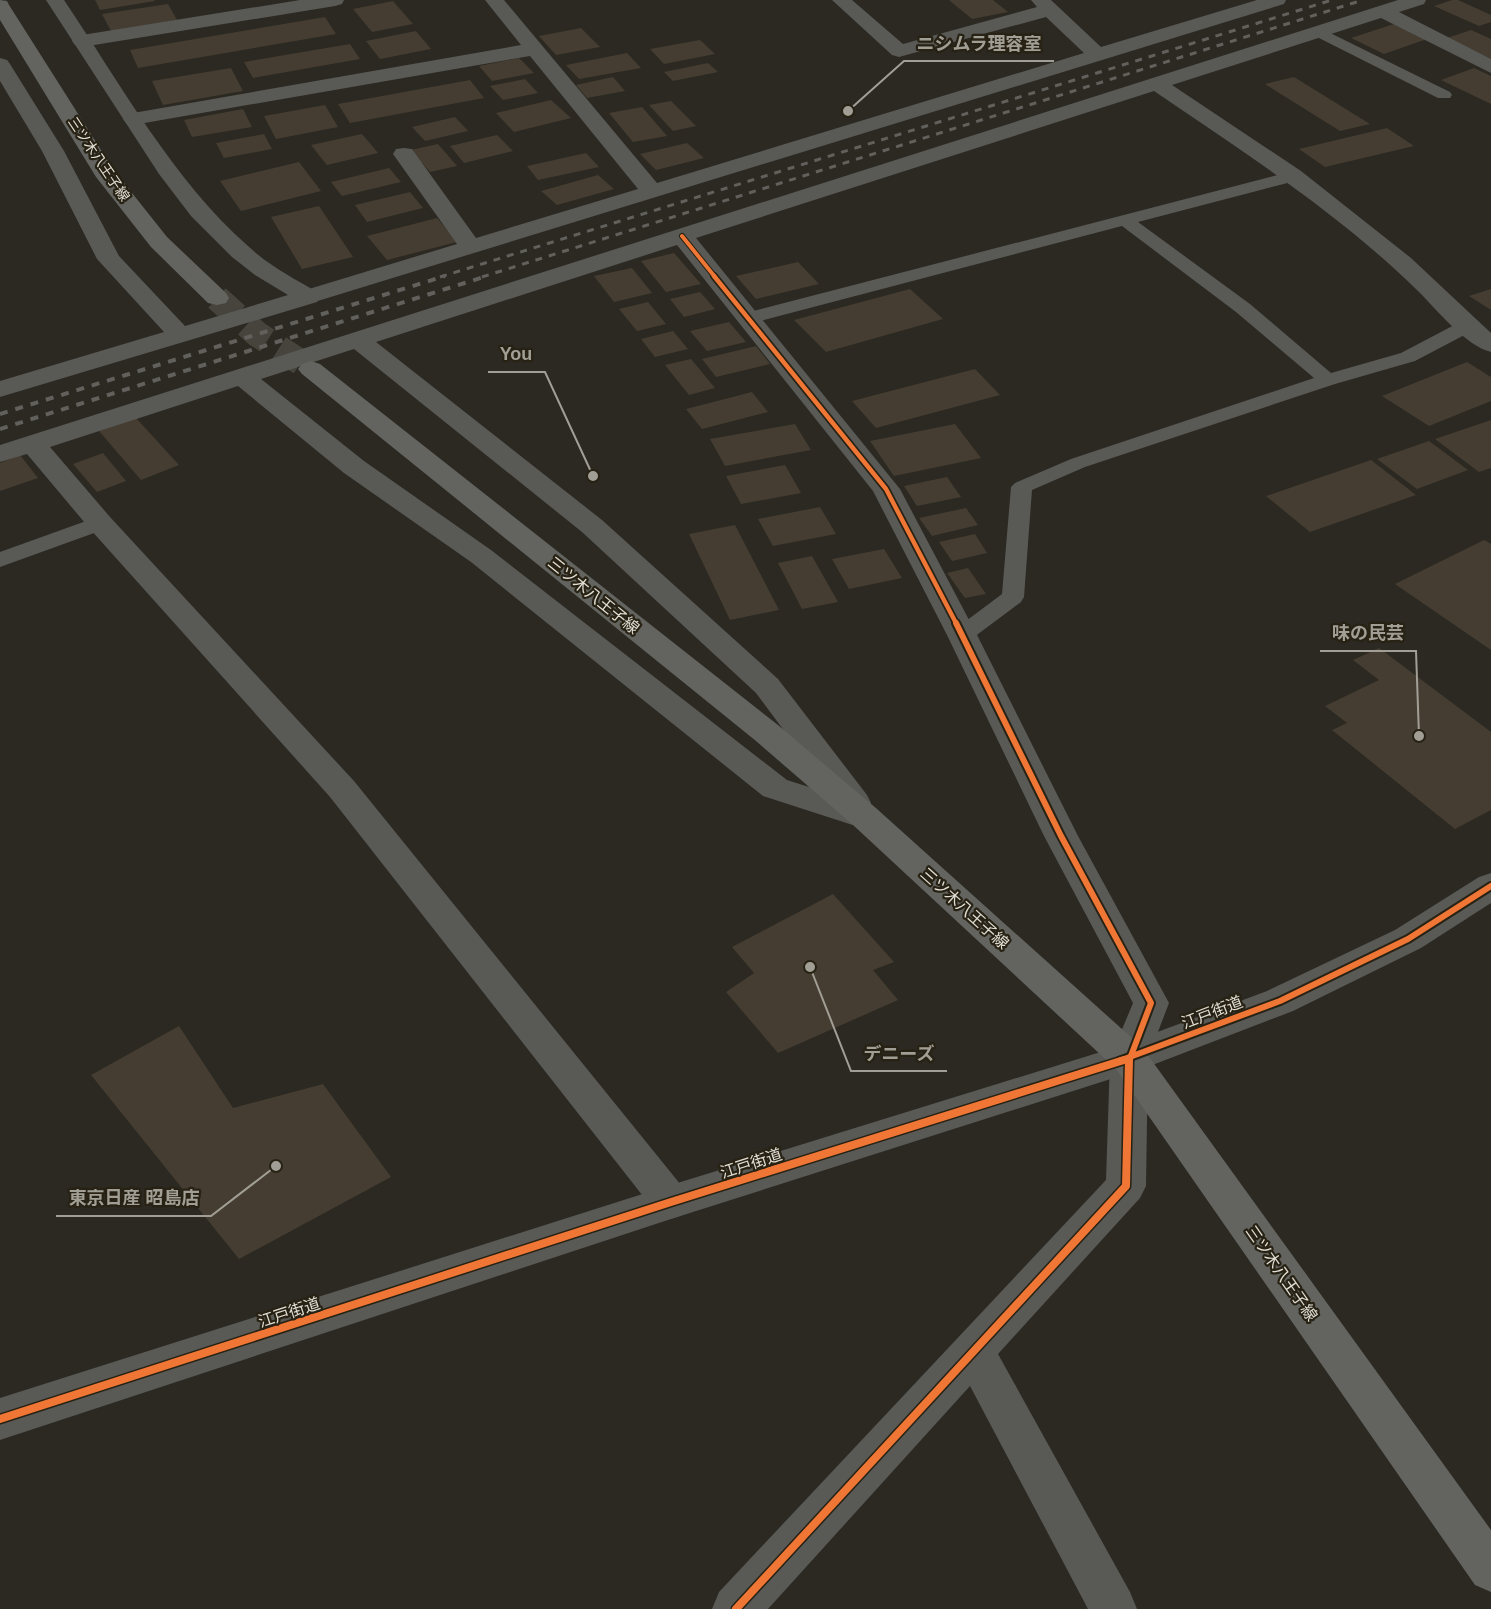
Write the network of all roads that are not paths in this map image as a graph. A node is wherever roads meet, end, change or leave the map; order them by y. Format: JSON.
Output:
{"nodes":[{"id":1,"x":55,"y":0,"type":"edge"},
{"id":2,"x":335,"y":0,"type":"edge"},
{"id":3,"x":494,"y":0,"type":"edge"},
{"id":4,"x":841,"y":0,"type":"edge"},
{"id":5,"x":1277,"y":0,"type":"edge"},
{"id":6,"x":1417,"y":0,"type":"edge"},
{"id":7,"x":0,"y":5,"type":"edge"},
{"id":8,"x":1044,"y":5,"type":"edge"},
{"id":9,"x":1383,"y":11,"type":"junction"},
{"id":10,"x":1318,"y":32,"type":"junction"},
{"id":11,"x":82,"y":41,"type":"junction"},
{"id":12,"x":534,"y":49,"type":"junction"},
{"id":13,"x":1098,"y":55,"type":"junction"},
{"id":14,"x":0,"y":64,"type":"edge"},
{"id":15,"x":1491,"y":67,"type":"edge"},
{"id":16,"x":1156,"y":83,"type":"junction"},
{"id":17,"x":1444,"y":95,"type":"dead end"},
{"id":18,"x":133,"y":119,"type":"junction"},
{"id":19,"x":404,"y":154,"type":"dead end"},
{"id":20,"x":1293,"y":176,"type":"junction"},
{"id":21,"x":652,"y":191,"type":"junction"},
{"id":22,"x":1126,"y":221,"type":"junction"},
{"id":23,"x":682,"y":236,"type":"junction"},
{"id":24,"x":471,"y":247,"type":"junction"},
{"id":25,"x":308,"y":297,"type":"junction"},
{"id":26,"x":217,"y":298,"type":"tunnel mouth"},
{"id":27,"x":749,"y":318,"type":"junction"},
{"id":28,"x":1467,"y":326,"type":"junction"},
{"id":29,"x":179,"y":334,"type":"junction"},
{"id":30,"x":358,"y":340,"type":"junction"},
{"id":31,"x":1491,"y":345,"type":"edge"},
{"id":32,"x":311,"y":369,"type":"tunnel mouth"},
{"id":33,"x":242,"y":376,"type":"junction"},
{"id":34,"x":1329,"y":380,"type":"junction"},
{"id":35,"x":0,"y":389,"type":"edge"},
{"id":36,"x":32,"y":443,"type":"junction"},
{"id":37,"x":0,"y":454,"type":"edge"},
{"id":38,"x":100,"y":523,"type":"junction"},
{"id":39,"x":0,"y":560,"type":"edge"},
{"id":40,"x":962,"y":635,"type":"junction"},
{"id":41,"x":865,"y":817,"type":"junction"},
{"id":42,"x":1491,"y":886,"type":"edge"},
{"id":43,"x":1129,"y":1058,"type":"junction"},
{"id":44,"x":671,"y":1202,"type":"junction"},
{"id":45,"x":974,"y":1351,"type":"junction"},
{"id":46,"x":0,"y":1419,"type":"edge"},
{"id":47,"x":1491,"y":1569,"type":"edge"},
{"id":48,"x":736,"y":1609,"type":"edge"},
{"id":49,"x":1113,"y":1609,"type":"edge"}],
"edges":[{"from":1,"to":11,"type":"street"},
{"from":2,"to":11,"type":"street"},
{"from":3,"to":12,"type":"street"},
{"from":4,"to":8,"type":"street"},
{"from":5,"to":13,"type":"street"},
{"from":6,"to":9,"type":"street"},
{"from":7,"to":26,"type":"main road","name":"三ツ木八王子線"},
{"from":8,"to":13,"type":"street"},
{"from":9,"to":10,"type":"street"},
{"from":9,"to":15,"type":"street"},
{"from":10,"to":16,"type":"street"},
{"from":10,"to":17,"type":"lane"},
{"from":11,"to":18,"type":"street"},
{"from":12,"to":18,"type":"street"},
{"from":12,"to":21,"type":"street"},
{"from":13,"to":21,"type":"street"},
{"from":14,"to":29,"type":"street"},
{"from":16,"to":20,"type":"street"},
{"from":16,"to":23,"type":"street"},
{"from":18,"to":25,"type":"street"},
{"from":19,"to":24,"type":"street"},
{"from":20,"to":22,"type":"lane"},
{"from":20,"to":28,"type":"street"},
{"from":21,"to":24,"type":"street"},
{"from":22,"to":27,"type":"lane"},
{"from":22,"to":34,"type":"lane"},
{"from":23,"to":27,"type":"street"},
{"from":23,"to":30,"type":"street"},
{"from":24,"to":25,"type":"street"},
{"from":25,"to":29,"type":"street"},
{"from":27,"to":40,"type":"street"},
{"from":28,"to":31,"type":"street"},
{"from":28,"to":34,"type":"lane"},
{"from":29,"to":35,"type":"street"},
{"from":30,"to":33,"type":"street"},
{"from":30,"to":41,"type":"street"},
{"from":32,"to":41,"type":"main road","name":"三ツ木八王子線"},
{"from":33,"to":36,"type":"street"},
{"from":33,"to":41,"type":"street"},
{"from":34,"to":40,"type":"lane"},
{"from":36,"to":37,"type":"street"},
{"from":36,"to":38,"type":"street"},
{"from":38,"to":39,"type":"lane"},
{"from":38,"to":44,"type":"street"},
{"from":40,"to":43,"type":"street"},
{"from":41,"to":43,"type":"main road","name":"三ツ木八王子線"},
{"from":42,"to":43,"type":"street","name":"江戸街道"},
{"from":43,"to":44,"type":"street","name":"江戸街道"},
{"from":43,"to":45,"type":"street"},
{"from":43,"to":47,"type":"main road","name":"三ツ木八王子線"},
{"from":44,"to":46,"type":"street","name":"江戸街道"},
{"from":45,"to":48,"type":"street"},
{"from":45,"to":49,"type":"street"}]}
